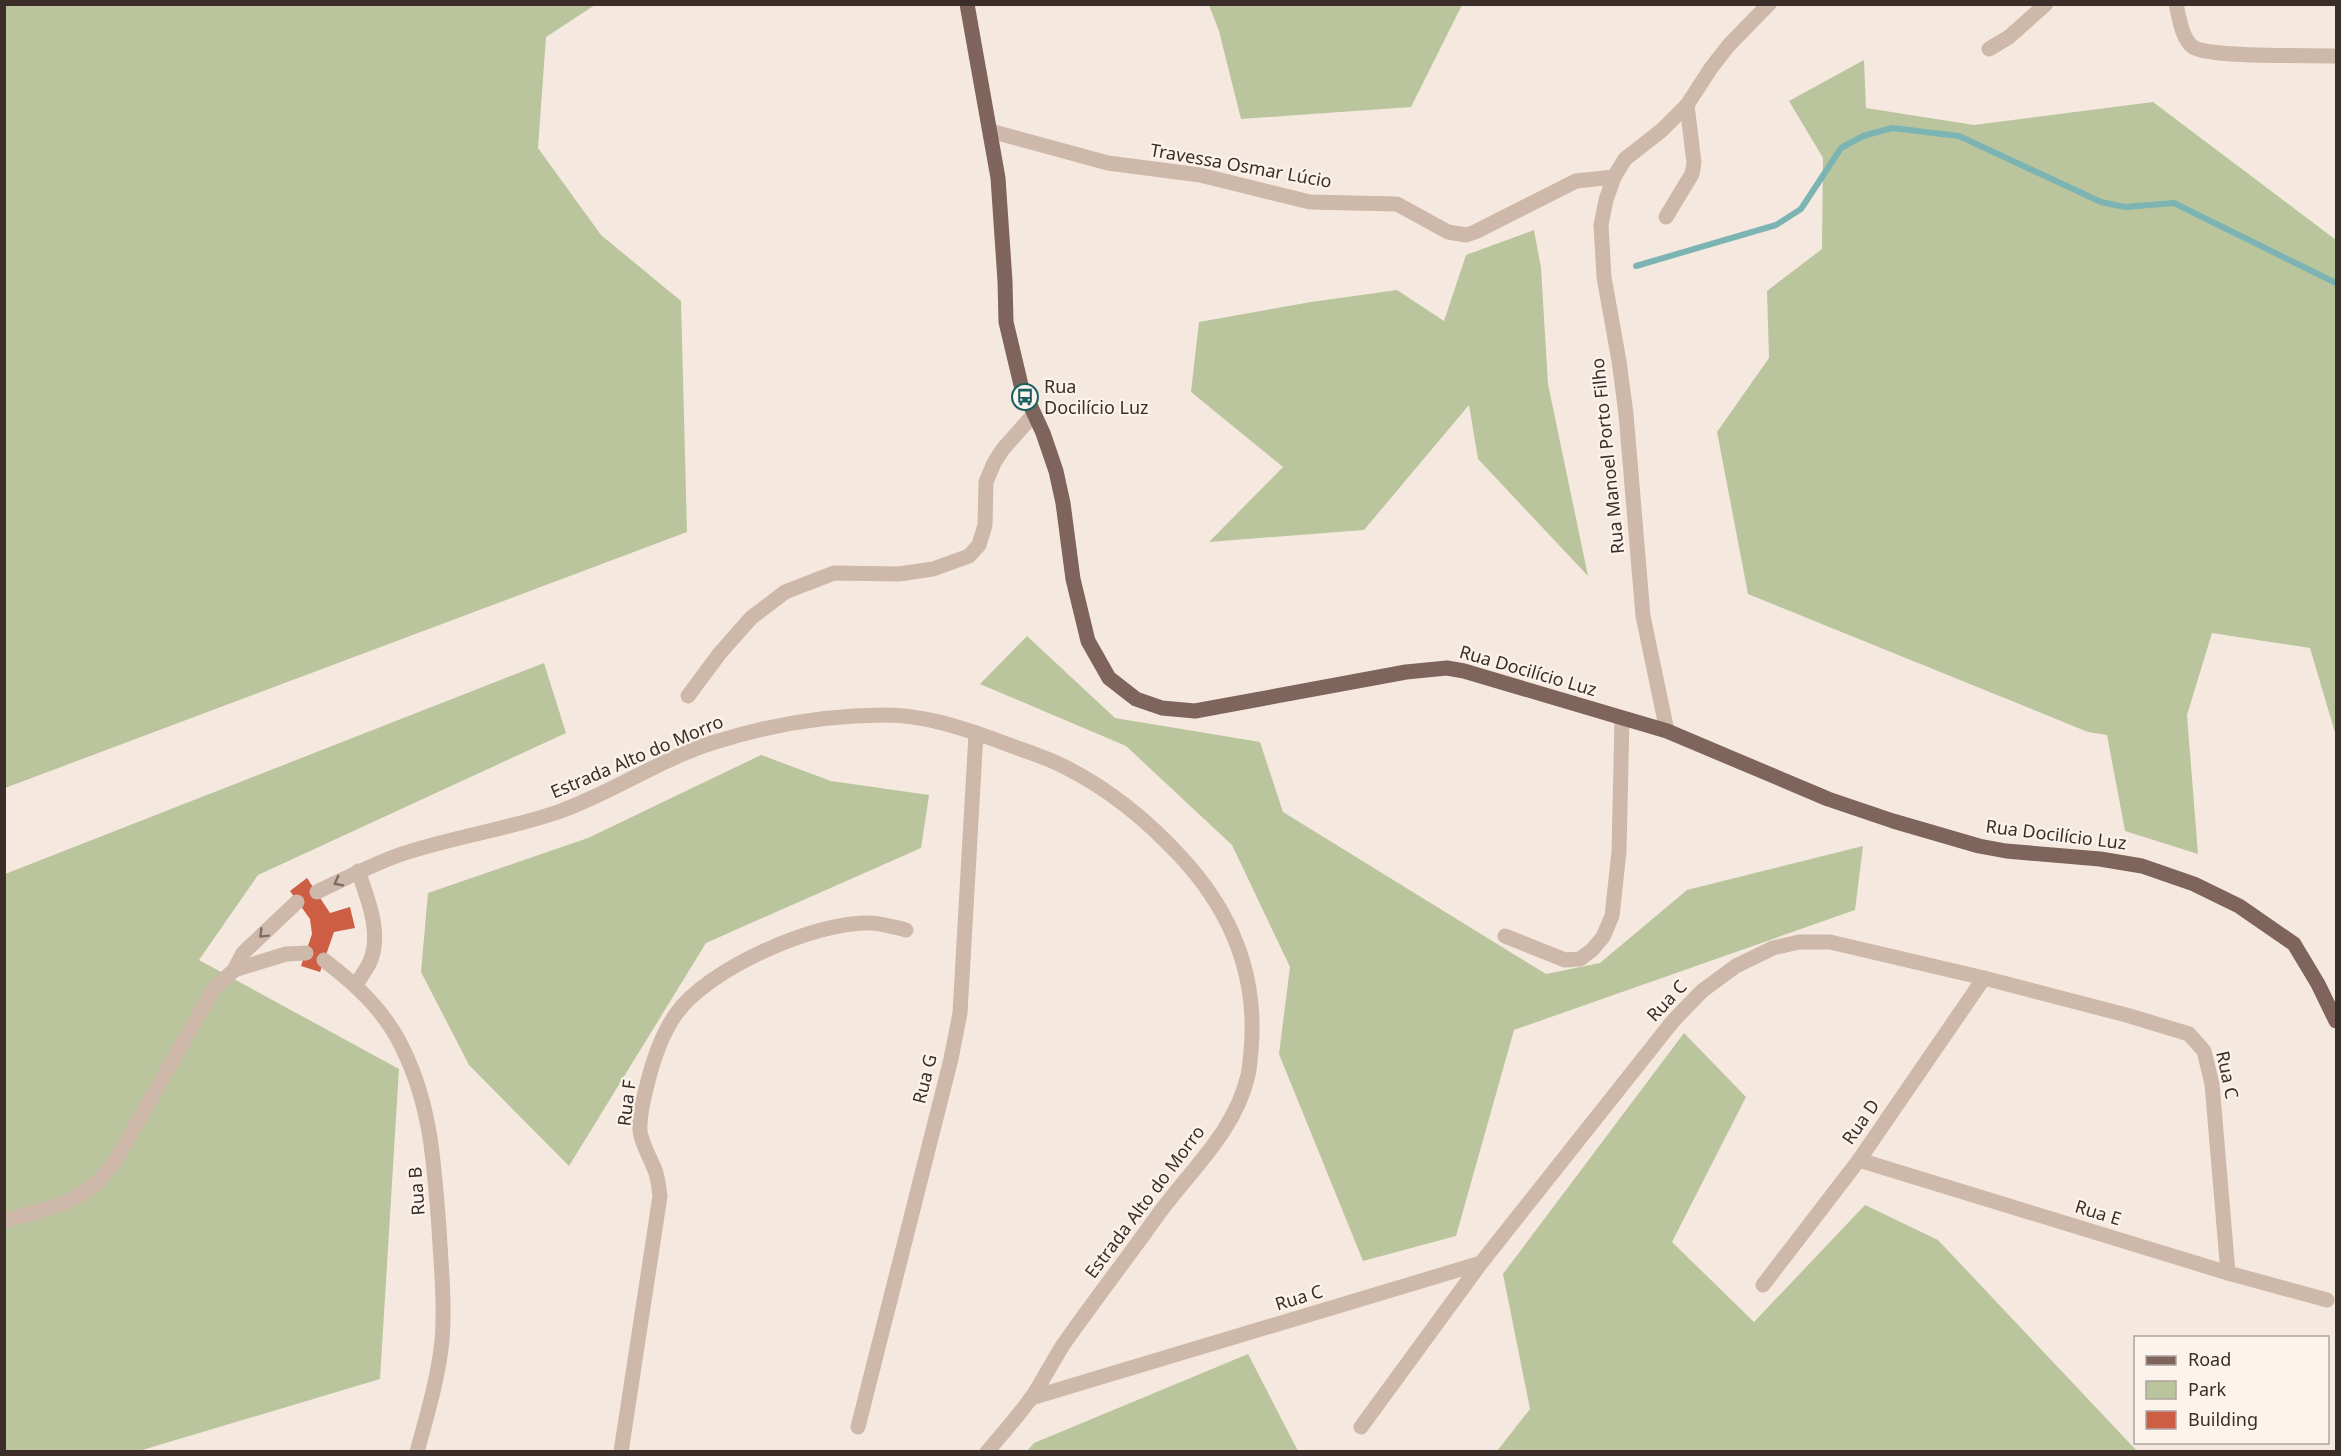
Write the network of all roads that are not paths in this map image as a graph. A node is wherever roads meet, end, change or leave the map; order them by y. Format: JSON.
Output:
{"nodes":[{"id":1,"x":967,"y":4,"type":"edge"},
{"id":2,"x":1769,"y":4,"type":"edge"},
{"id":3,"x":2046,"y":4,"type":"edge"},
{"id":4,"x":2176,"y":4,"type":"edge"},
{"id":5,"x":1989,"y":49,"type":"dead end"},
{"id":6,"x":2337,"y":56,"type":"edge"},
{"id":7,"x":1687,"y":105,"type":"junction"},
{"id":8,"x":990,"y":131,"type":"junction"},
{"id":9,"x":1614,"y":177,"type":"junction"},
{"id":10,"x":1666,"y":217,"type":"dead end"},
{"id":11,"x":1034,"y":414,"type":"junction"},
{"id":12,"x":688,"y":696,"type":"dead end"},
{"id":13,"x":1622,"y":718,"type":"junction"},
{"id":14,"x":1667,"y":731,"type":"junction"},
{"id":15,"x":976,"y":733,"type":"junction"},
{"id":16,"x":358,"y":872,"type":"junction"},
{"id":17,"x":317,"y":892,"type":"dead end"},
{"id":18,"x":297,"y":902,"type":"dead end"},
{"id":19,"x":906,"y":930,"type":"dead end"},
{"id":20,"x":1505,"y":936,"type":"dead end"},
{"id":21,"x":306,"y":953,"type":"dead end"},
{"id":22,"x":324,"y":960,"type":"dead end"},
{"id":23,"x":234,"y":970,"type":"junction"},
{"id":24,"x":1984,"y":978,"type":"junction"},
{"id":25,"x":356,"y":985,"type":"junction"},
{"id":26,"x":2337,"y":1021,"type":"edge"},
{"id":27,"x":1858,"y":1160,"type":"junction"},
{"id":28,"x":4,"y":1221,"type":"edge"},
{"id":29,"x":1481,"y":1263,"type":"junction"},
{"id":30,"x":2228,"y":1273,"type":"junction"},
{"id":31,"x":1763,"y":1285,"type":"dead end"},
{"id":32,"x":2327,"y":1300,"type":"dead end"},
{"id":33,"x":1031,"y":1398,"type":"junction"},
{"id":34,"x":858,"y":1427,"type":"dead end"},
{"id":35,"x":1361,"y":1427,"type":"dead end"},
{"id":36,"x":417,"y":1452,"type":"edge"},
{"id":37,"x":621,"y":1452,"type":"edge"},
{"id":38,"x":987,"y":1452,"type":"edge"}],
"edges":[{"from":1,"to":8,"type":"main road","name":"Rua Docilício Luz"},
{"from":2,"to":7,"type":"street","name":"Rua Manoel Porto Filho"},
{"from":3,"to":5,"type":"street"},
{"from":4,"to":6,"type":"street"},
{"from":7,"to":9,"type":"street","name":"Rua Manoel Porto Filho"},
{"from":7,"to":10,"type":"street"},
{"from":8,"to":9,"type":"street","name":"Travessa Osmar Lúcio"},
{"from":8,"to":11,"type":"main road","name":"Rua Docilício Luz"},
{"from":9,"to":14,"type":"street","name":"Rua Manoel Porto Filho"},
{"from":11,"to":12,"type":"street"},
{"from":11,"to":13,"type":"main road","name":"Rua Docilício Luz"},
{"from":13,"to":14,"type":"main road","name":"Rua Docilício Luz"},
{"from":13,"to":20,"type":"street"},
{"from":14,"to":26,"type":"main road","name":"Rua Docilício Luz"},
{"from":15,"to":16,"type":"street","name":"Estrada Alto do Morro"},
{"from":15,"to":33,"type":"street","name":"Estrada Alto do Morro"},
{"from":15,"to":34,"type":"street","name":"Rua G"},
{"from":16,"to":17,"type":"street","name":"Estrada Alto do Morro","one_way":true},
{"from":16,"to":25,"type":"street"},
{"from":18,"to":23,"type":"street","one_way":true},
{"from":19,"to":37,"type":"street","name":"Rua F"},
{"from":21,"to":23,"type":"street"},
{"from":22,"to":25,"type":"street","name":"Rua B"},
{"from":23,"to":28,"type":"street"},
{"from":24,"to":27,"type":"street","name":"Rua D"},
{"from":24,"to":29,"type":"street","name":"Rua C"},
{"from":24,"to":30,"type":"street","name":"Rua C"},
{"from":25,"to":36,"type":"street","name":"Rua B"},
{"from":27,"to":30,"type":"street","name":"Rua E"},
{"from":27,"to":31,"type":"street","name":"Rua D"},
{"from":29,"to":33,"type":"street","name":"Rua C"},
{"from":29,"to":35,"type":"street"},
{"from":30,"to":32,"type":"street","name":"Rua E"},
{"from":33,"to":38,"type":"street","name":"Estrada Alto do Morro"}]}
